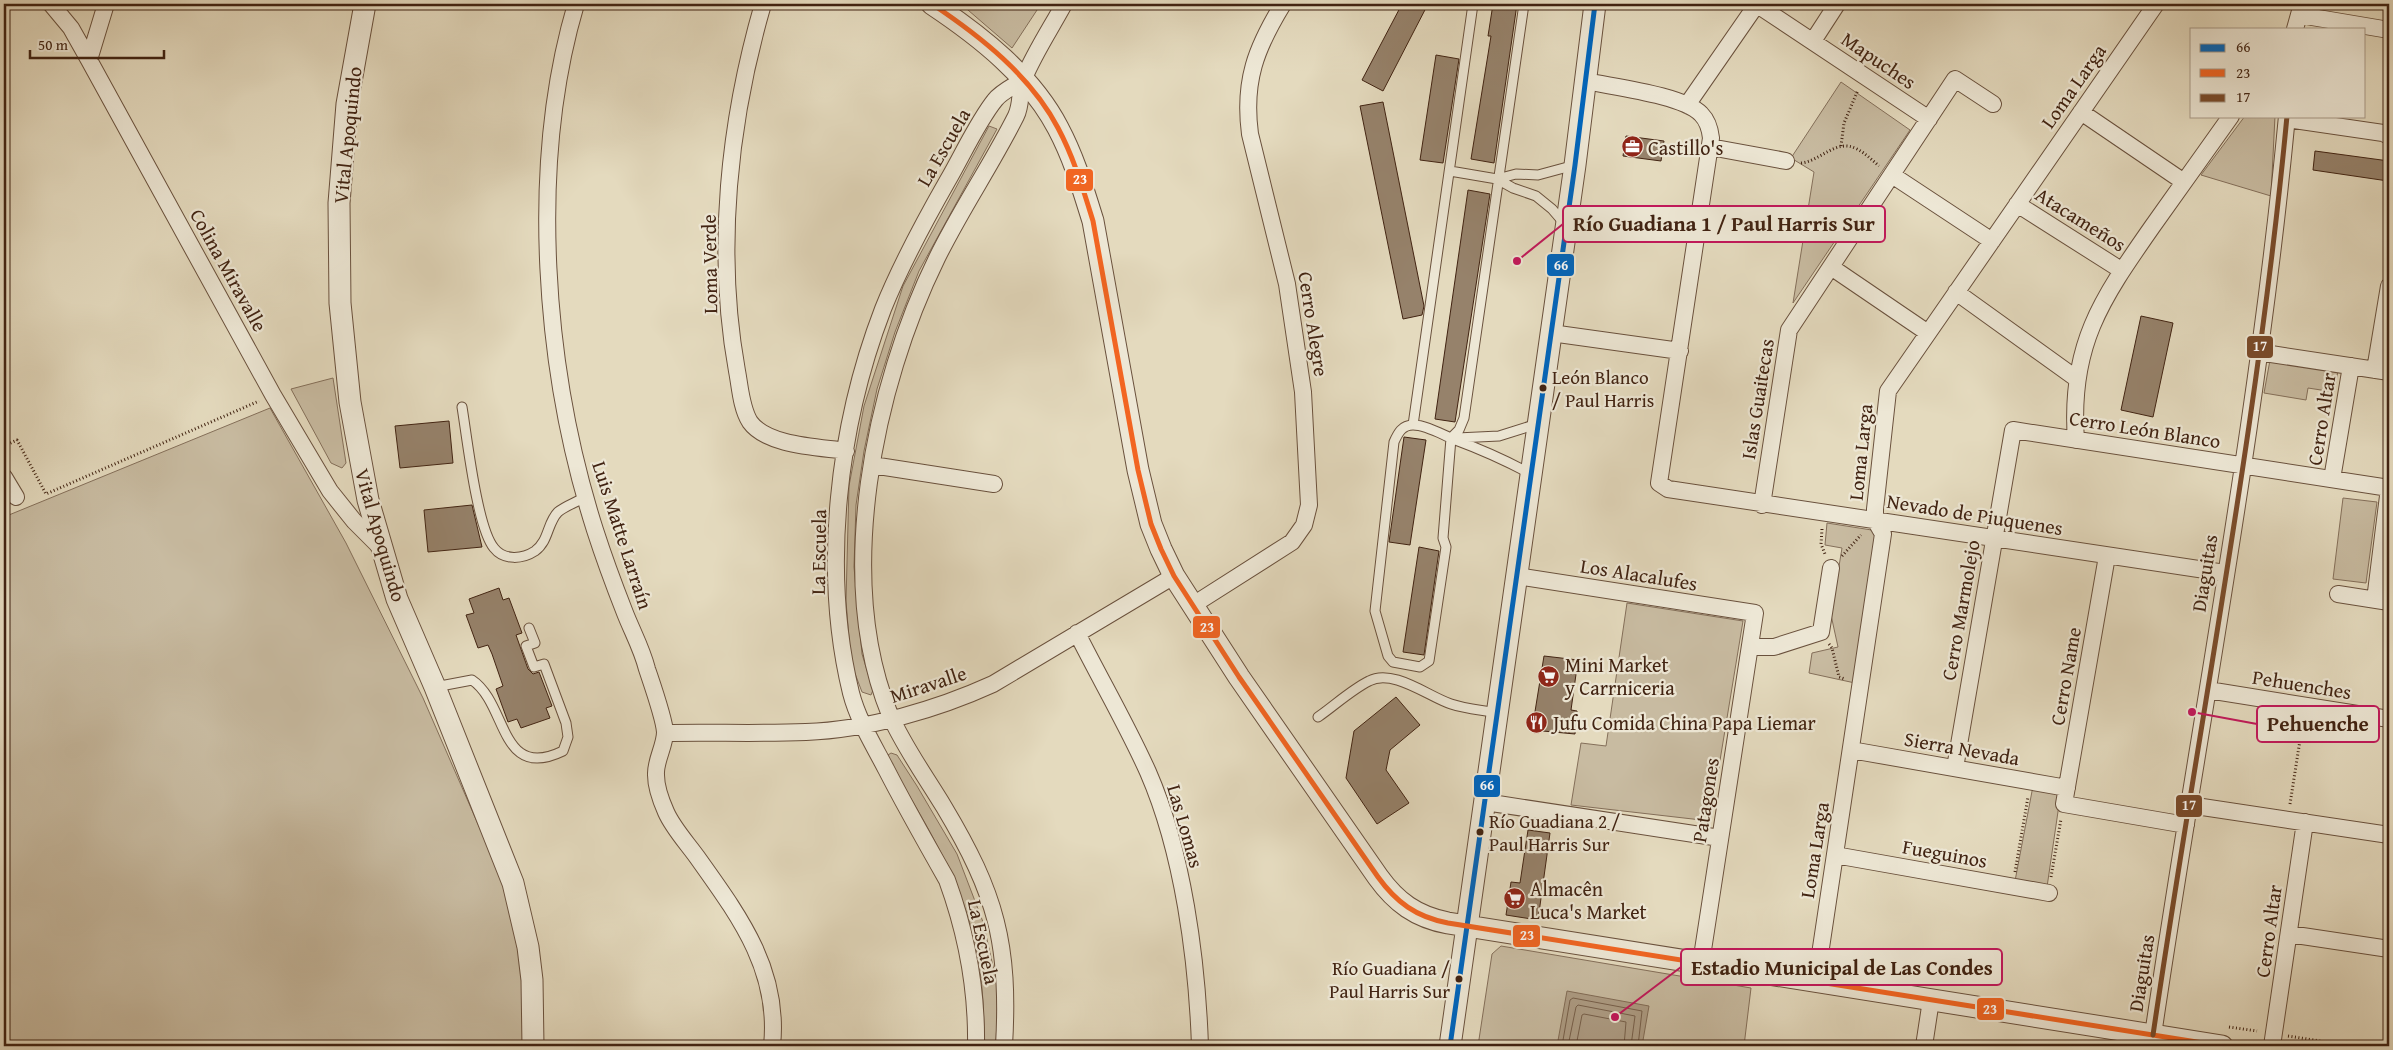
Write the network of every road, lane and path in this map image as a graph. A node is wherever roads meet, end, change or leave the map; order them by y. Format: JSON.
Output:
{"nodes":[{"id":1,"x":51,"y":4,"type":"edge"},
{"id":2,"x":106,"y":4,"type":"edge"},
{"id":3,"x":365,"y":4,"type":"edge"},
{"id":4,"x":576,"y":4,"type":"edge"},
{"id":5,"x":763,"y":4,"type":"edge"},
{"id":6,"x":932,"y":4,"type":"edge"},
{"id":7,"x":1064,"y":4,"type":"edge"},
{"id":8,"x":1283,"y":4,"type":"edge"},
{"id":9,"x":1473,"y":4,"type":"edge"},
{"id":10,"x":1524,"y":4,"type":"edge"},
{"id":11,"x":1595,"y":4,"type":"edge"},
{"id":12,"x":1756,"y":4,"type":"edge"},
{"id":13,"x":1837,"y":4,"type":"edge"},
{"id":14,"x":2156,"y":4,"type":"edge"},
{"id":15,"x":2298,"y":20,"type":"edge"},
{"id":16,"x":2389,"y":30,"type":"edge"},
{"id":17,"x":1812,"y":41,"type":"junction"},
{"id":18,"x":89,"y":60,"type":"junction"},
{"id":19,"x":1866,"y":77,"type":"junction"},
{"id":20,"x":1023,"y":80,"type":"junction"},
{"id":21,"x":1586,"y":81,"type":"junction"},
{"id":22,"x":1993,"y":104,"type":"dead end"},
{"id":23,"x":1688,"y":105,"type":"junction"},
{"id":24,"x":2081,"y":112,"type":"junction"},
{"id":25,"x":2231,"y":118,"type":"edge"},
{"id":26,"x":2287,"y":118,"type":"edge"},
{"id":27,"x":1929,"y":119,"type":"junction"},
{"id":28,"x":2389,"y":136,"type":"edge"},
{"id":29,"x":1841,"y":146,"type":"junction"},
{"id":30,"x":1710,"y":147,"type":"junction"},
{"id":31,"x":1786,"y":161,"type":"joint"},
{"id":32,"x":1575,"y":165,"type":"junction"},
{"id":33,"x":1450,"y":171,"type":"junction"},
{"id":34,"x":1892,"y":174,"type":"junction"},
{"id":35,"x":1497,"y":179,"type":"junction"},
{"id":36,"x":2184,"y":182,"type":"junction"},
{"id":37,"x":2017,"y":204,"type":"junction"},
{"id":38,"x":1567,"y":226,"type":"junction"},
{"id":39,"x":1992,"y":241,"type":"junction"},
{"id":40,"x":1831,"y":266,"type":"junction"},
{"id":41,"x":2121,"y":270,"type":"junction"},
{"id":42,"x":2389,"y":286,"type":"edge"},
{"id":43,"x":1956,"y":292,"type":"junction"},
{"id":44,"x":1552,"y":333,"type":"junction"},
{"id":45,"x":1928,"y":333,"type":"junction"},
{"id":46,"x":1680,"y":351,"type":"junction"},
{"id":47,"x":2258,"y":352,"type":"junction"},
{"id":48,"x":2351,"y":366,"type":"junction"},
{"id":49,"x":2382,"y":371,"type":"edge"},
{"id":50,"x":2077,"y":379,"type":"junction"},
{"id":51,"x":273,"y":395,"type":"junction"},
{"id":52,"x":462,"y":408,"type":"dead end"},
{"id":53,"x":1538,"y":424,"type":"junction"},
{"id":54,"x":1413,"y":425,"type":"junction"},
{"id":55,"x":2013,"y":430,"type":"joint"},
{"id":56,"x":1451,"y":438,"type":"junction"},
{"id":57,"x":2076,"y":440,"type":"junction"},
{"id":58,"x":4,"y":446,"type":"edge"},
{"id":59,"x":846,"y":451,"type":"junction"},
{"id":60,"x":872,"y":465,"type":"junction"},
{"id":61,"x":2242,"y":466,"type":"junction"},
{"id":62,"x":1531,"y":474,"type":"junction"},
{"id":63,"x":4,"y":477,"type":"edge"},
{"id":64,"x":2332,"y":480,"type":"junction"},
{"id":65,"x":994,"y":484,"type":"dead end"},
{"id":66,"x":2389,"y":488,"type":"edge"},
{"id":67,"x":16,"y":497,"type":"dead end"},
{"id":68,"x":585,"y":497,"type":"junction"},
{"id":69,"x":1762,"y":505,"type":"junction"},
{"id":70,"x":1875,"y":520,"type":"junction"},
{"id":71,"x":1994,"y":538,"type":"junction"},
{"id":72,"x":381,"y":548,"type":"junction"},
{"id":73,"x":2107,"y":556,"type":"junction"},
{"id":74,"x":1831,"y":568,"type":"joint"},
{"id":75,"x":2226,"y":574,"type":"junction"},
{"id":76,"x":1174,"y":576,"type":"junction"},
{"id":77,"x":1517,"y":576,"type":"junction"},
{"id":78,"x":2338,"y":594,"type":"dead end"},
{"id":79,"x":2382,"y":601,"type":"edge"},
{"id":80,"x":1193,"y":605,"type":"junction"},
{"id":81,"x":1755,"y":613,"type":"joint"},
{"id":82,"x":529,"y":628,"type":"dead end"},
{"id":83,"x":1077,"y":633,"type":"junction"},
{"id":84,"x":1750,"y":647,"type":"junction"},
{"id":85,"x":1832,"y":648,"type":"dead end"},
{"id":86,"x":1839,"y":677,"type":"dead end"},
{"id":87,"x":435,"y":687,"type":"junction"},
{"id":88,"x":2208,"y":690,"type":"junction"},
{"id":89,"x":2306,"y":706,"type":"junction"},
{"id":90,"x":1497,"y":712,"type":"junction"},
{"id":91,"x":1318,"y":717,"type":"dead end"},
{"id":92,"x":892,"y":718,"type":"junction"},
{"id":93,"x":2389,"y":719,"type":"edge"},
{"id":94,"x":862,"y":724,"type":"junction"},
{"id":95,"x":665,"y":732,"type":"junction"},
{"id":96,"x":1851,"y":750,"type":"junction"},
{"id":97,"x":1954,"y":768,"type":"junction"},
{"id":98,"x":2030,"y":782,"type":"junction"},
{"id":99,"x":2065,"y":796,"type":"junction"},
{"id":100,"x":1485,"y":802,"type":"junction"},
{"id":101,"x":2189,"y":805,"type":"junction"},
{"id":102,"x":2287,"y":819,"type":"junction"},
{"id":103,"x":2305,"y":822,"type":"junction"},
{"id":104,"x":2186,"y":825,"type":"junction"},
{"id":105,"x":2389,"y":835,"type":"edge"},
{"id":106,"x":1720,"y":838,"type":"junction"},
{"id":107,"x":1835,"y":855,"type":"junction"},
{"id":108,"x":2012,"y":886,"type":"junction"},
{"id":109,"x":2049,"y":893,"type":"joint"},
{"id":110,"x":1467,"y":926,"type":"junction"},
{"id":111,"x":2289,"y":934,"type":"junction"},
{"id":112,"x":2389,"y":949,"type":"edge"},
{"id":113,"x":1701,"y":963,"type":"junction"},
{"id":114,"x":1816,"y":981,"type":"junction"},
{"id":115,"x":1931,"y":1000,"type":"junction"},
{"id":116,"x":2159,"y":1039,"type":"edge"},
{"id":117,"x":533,"y":1046,"type":"edge"},
{"id":118,"x":772,"y":1046,"type":"edge"},
{"id":119,"x":976,"y":1046,"type":"edge"},
{"id":120,"x":1004,"y":1046,"type":"edge"},
{"id":121,"x":1200,"y":1046,"type":"edge"},
{"id":122,"x":1450,"y":1046,"type":"edge"},
{"id":123,"x":1924,"y":1046,"type":"edge"},
{"id":124,"x":2222,"y":1046,"type":"edge"},
{"id":125,"x":2272,"y":1046,"type":"edge"}],
"edges":[{"from":1,"to":18,"type":"street","name":"Colina Miravalle"},
{"from":2,"to":18,"type":"street"},
{"from":3,"to":72,"type":"street","name":"Vital Apoquindo"},
{"from":4,"to":68,"type":"street","name":"Luis Matte Larraín"},
{"from":5,"to":59,"type":"street","name":"Loma Verde"},
{"from":6,"to":20,"type":"street"},
{"from":7,"to":20,"type":"street","name":"La Escuela"},
{"from":8,"to":80,"type":"street","name":"Cerro Alegre"},
{"from":9,"to":33,"type":"lane"},
{"from":10,"to":35,"type":"lane"},
{"from":11,"to":21,"type":"street"},
{"from":12,"to":17,"type":"street","name":"Mapuches"},
{"from":12,"to":23,"type":"street"},
{"from":13,"to":17,"type":"street"},
{"from":14,"to":24,"type":"street","name":"Loma Larga"},
{"from":15,"to":16,"type":"street"},
{"from":17,"to":19,"type":"street","name":"Mapuches"},
{"from":18,"to":51,"type":"street","name":"Colina Miravalle"},
{"from":19,"to":27,"type":"street","name":"Mapuches"},
{"from":19,"to":29,"type":"path"},
{"from":20,"to":59,"type":"street","name":"La Escuela"},
{"from":20,"to":60,"type":"street","name":"La Escuela"},
{"from":20,"to":76,"type":"street"},
{"from":21,"to":23,"type":"street"},
{"from":21,"to":32,"type":"street"},
{"from":22,"to":27,"type":"street","name":"Islas Guaitecas"},
{"from":23,"to":30,"type":"street"},
{"from":24,"to":36,"type":"street"},
{"from":24,"to":37,"type":"street","name":"Loma Larga"},
{"from":25,"to":36,"type":"street"},
{"from":26,"to":28,"type":"street"},
{"from":26,"to":47,"type":"street","name":"Diaguitas"},
{"from":27,"to":34,"type":"street","name":"Islas Guaitecas"},
{"from":29,"to":31,"type":"path"},
{"from":29,"to":34,"type":"path"},
{"from":30,"to":31,"type":"street"},
{"from":30,"to":46,"type":"street"},
{"from":32,"to":35,"type":"lane"},
{"from":32,"to":38,"type":"street"},
{"from":33,"to":35,"type":"lane"},
{"from":33,"to":54,"type":"lane"},
{"from":34,"to":39,"type":"street"},
{"from":34,"to":40,"type":"street","name":"Islas Guaitecas"},
{"from":35,"to":38,"type":"lane"},
{"from":35,"to":56,"type":"lane"},
{"from":36,"to":41,"type":"street"},
{"from":37,"to":39,"type":"street","name":"Loma Larga"},
{"from":37,"to":41,"type":"street","name":"Atacameños"},
{"from":38,"to":44,"type":"street"},
{"from":39,"to":43,"type":"street","name":"Loma Larga"},
{"from":40,"to":45,"type":"street"},
{"from":40,"to":69,"type":"street","name":"Islas Guaitecas"},
{"from":41,"to":50,"type":"street"},
{"from":42,"to":49,"type":"street"},
{"from":43,"to":45,"type":"street","name":"Loma Larga"},
{"from":43,"to":50,"type":"street","name":"Cerro León Blanco"},
{"from":44,"to":46,"type":"street"},
{"from":44,"to":53,"type":"street"},
{"from":45,"to":70,"type":"street","name":"Loma Larga"},
{"from":46,"to":69,"type":"street","name":"Nevado de Piuquenes"},
{"from":47,"to":48,"type":"street"},
{"from":47,"to":61,"type":"street","name":"Diaguitas"},
{"from":48,"to":49,"type":"street"},
{"from":48,"to":64,"type":"street","name":"Cerro Altar"},
{"from":50,"to":57,"type":"street"},
{"from":51,"to":58,"type":"path"},
{"from":51,"to":72,"type":"street","name":"Colina Miravalle"},
{"from":52,"to":68,"type":"lane"},
{"from":53,"to":56,"type":"lane"},
{"from":53,"to":62,"type":"street"},
{"from":54,"to":56,"type":"lane"},
{"from":54,"to":56,"type":"lane"},
{"from":55,"to":57,"type":"street","name":"Cerro León Blanco"},
{"from":55,"to":71,"type":"street","name":"Cerro Marmolejo"},
{"from":56,"to":62,"type":"lane"},
{"from":57,"to":61,"type":"street","name":"Cerro León Blanco"},
{"from":59,"to":94,"type":"street","name":"La Escuela"},
{"from":60,"to":65,"type":"street"},
{"from":60,"to":92,"type":"street","name":"La Escuela"},
{"from":61,"to":64,"type":"street","name":"Cerro León Blanco"},
{"from":61,"to":75,"type":"street","name":"Diaguitas"},
{"from":62,"to":77,"type":"street"},
{"from":63,"to":67,"type":"street"},
{"from":64,"to":66,"type":"street","name":"Cerro León Blanco"},
{"from":66,"to":79,"type":"street"},
{"from":68,"to":95,"type":"street","name":"Luis Matte Larraín"},
{"from":69,"to":70,"type":"street","name":"Nevado de Piuquenes"},
{"from":70,"to":71,"type":"street","name":"Nevado de Piuquenes"},
{"from":70,"to":74,"type":"path"},
{"from":70,"to":96,"type":"street","name":"Loma Larga"},
{"from":71,"to":73,"type":"street","name":"Nevado de Piuquenes"},
{"from":71,"to":97,"type":"street","name":"Cerro Marmolejo"},
{"from":72,"to":87,"type":"street","name":"Vital Apoquindo"},
{"from":73,"to":75,"type":"street","name":"Nevado de Piuquenes"},
{"from":73,"to":99,"type":"street","name":"Cerro Name"},
{"from":74,"to":84,"type":"street"},
{"from":75,"to":88,"type":"street","name":"Diaguitas"},
{"from":76,"to":80,"type":"street"},
{"from":76,"to":83,"type":"street","name":"Miravalle"},
{"from":77,"to":81,"type":"street","name":"Los Alacalufes"},
{"from":77,"to":90,"type":"street"},
{"from":78,"to":79,"type":"street"},
{"from":80,"to":110,"type":"street"},
{"from":81,"to":84,"type":"street","name":"Patagones"},
{"from":82,"to":87,"type":"lane"},
{"from":83,"to":92,"type":"street","name":"Miravalle"},
{"from":83,"to":121,"type":"street","name":"Las Lomas"},
{"from":84,"to":106,"type":"street","name":"Patagones"},
{"from":85,"to":86,"type":"path"},
{"from":87,"to":117,"type":"street","name":"Vital Apoquindo"},
{"from":88,"to":89,"type":"street","name":"Pehuenches"},
{"from":88,"to":101,"type":"street","name":"Diaguitas"},
{"from":89,"to":93,"type":"street","name":"Pehuenches"},
{"from":89,"to":102,"type":"path"},
{"from":90,"to":91,"type":"lane"},
{"from":90,"to":100,"type":"street"},
{"from":92,"to":94,"type":"street","name":"Miravalle"},
{"from":92,"to":120,"type":"street","name":"La Escuela"},
{"from":94,"to":95,"type":"street","name":"Miravalle"},
{"from":94,"to":119,"type":"street","name":"La Escuela"},
{"from":95,"to":118,"type":"street","name":"Luis Matte Larraín"},
{"from":96,"to":97,"type":"street","name":"Sierra Nevada"},
{"from":96,"to":107,"type":"street","name":"Loma Larga"},
{"from":97,"to":98,"type":"street","name":"Sierra Nevada"},
{"from":98,"to":99,"type":"street","name":"Sierra Nevada"},
{"from":98,"to":108,"type":"path"},
{"from":99,"to":104,"type":"street","name":"Sierra Nevada"},
{"from":99,"to":109,"type":"path"},
{"from":100,"to":106,"type":"street"},
{"from":100,"to":110,"type":"street"},
{"from":101,"to":102,"type":"street"},
{"from":101,"to":104,"type":"street","name":"Diaguitas"},
{"from":102,"to":103,"type":"street"},
{"from":103,"to":105,"type":"street"},
{"from":103,"to":111,"type":"street","name":"Cerro Altar"},
{"from":104,"to":116,"type":"street","name":"Diaguitas"},
{"from":106,"to":113,"type":"street","name":"Patagones"},
{"from":107,"to":108,"type":"street","name":"Fueguinos"},
{"from":107,"to":114,"type":"street","name":"Loma Larga"},
{"from":108,"to":109,"type":"street","name":"Fueguinos"},
{"from":110,"to":113,"type":"street"},
{"from":110,"to":122,"type":"street"},
{"from":111,"to":112,"type":"street"},
{"from":111,"to":125,"type":"street","name":"Cerro Altar"},
{"from":113,"to":114,"type":"street"},
{"from":114,"to":115,"type":"street"},
{"from":115,"to":116,"type":"street"},
{"from":115,"to":123,"type":"street"},
{"from":116,"to":124,"type":"street"}]}
